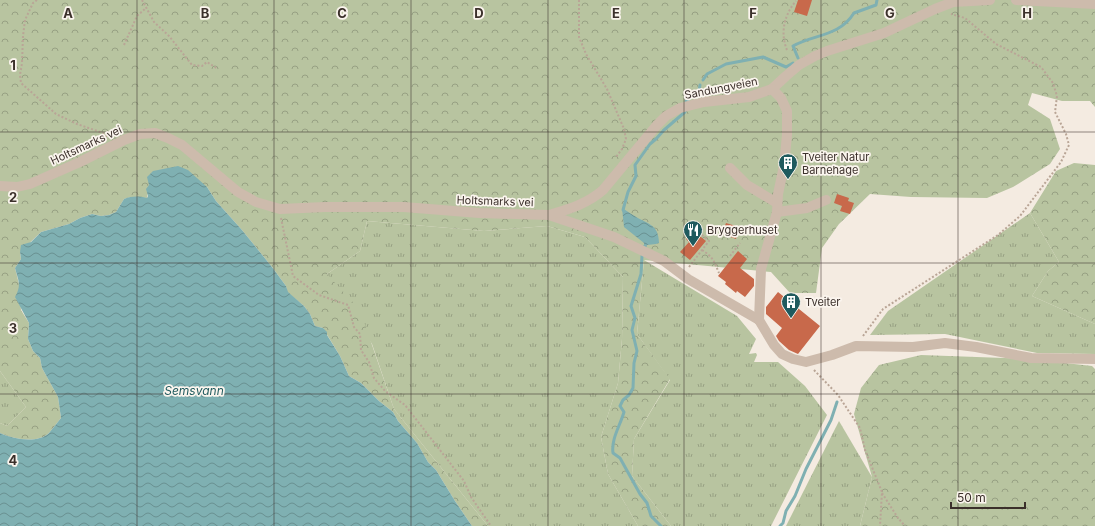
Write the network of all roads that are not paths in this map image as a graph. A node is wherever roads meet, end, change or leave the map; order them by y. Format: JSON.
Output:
{"nodes":[{"id":1,"x":990,"y":0,"type":"edge"},
{"id":2,"x":1016,"y":0,"type":"edge"},
{"id":3,"x":1095,"y":4,"type":"edge"},
{"id":4,"x":772,"y":89,"type":"junction"},
{"id":5,"x":730,"y":168,"type":"dead end"},
{"id":6,"x":0,"y":186,"type":"edge"},
{"id":7,"x":826,"y":200,"type":"dead end"},
{"id":8,"x":777,"y":207,"type":"junction"},
{"id":9,"x":549,"y":215,"type":"junction"},
{"id":10,"x":759,"y":320,"type":"junction"},
{"id":11,"x":1095,"y":359,"type":"edge"}],
"edges":[{"from":1,"to":4,"type":"street","name":"Sandungveien"},
{"from":2,"to":3,"type":"street"},
{"from":4,"to":8,"type":"street"},
{"from":4,"to":9,"type":"street","name":"Sandungveien"},
{"from":5,"to":8,"type":"street"},
{"from":6,"to":9,"type":"street","name":"Holtsmarks vei"},
{"from":7,"to":8,"type":"street"},
{"from":8,"to":10,"type":"street"},
{"from":9,"to":10,"type":"street","name":"Holtsmarks vei"},
{"from":10,"to":11,"type":"street"}]}
